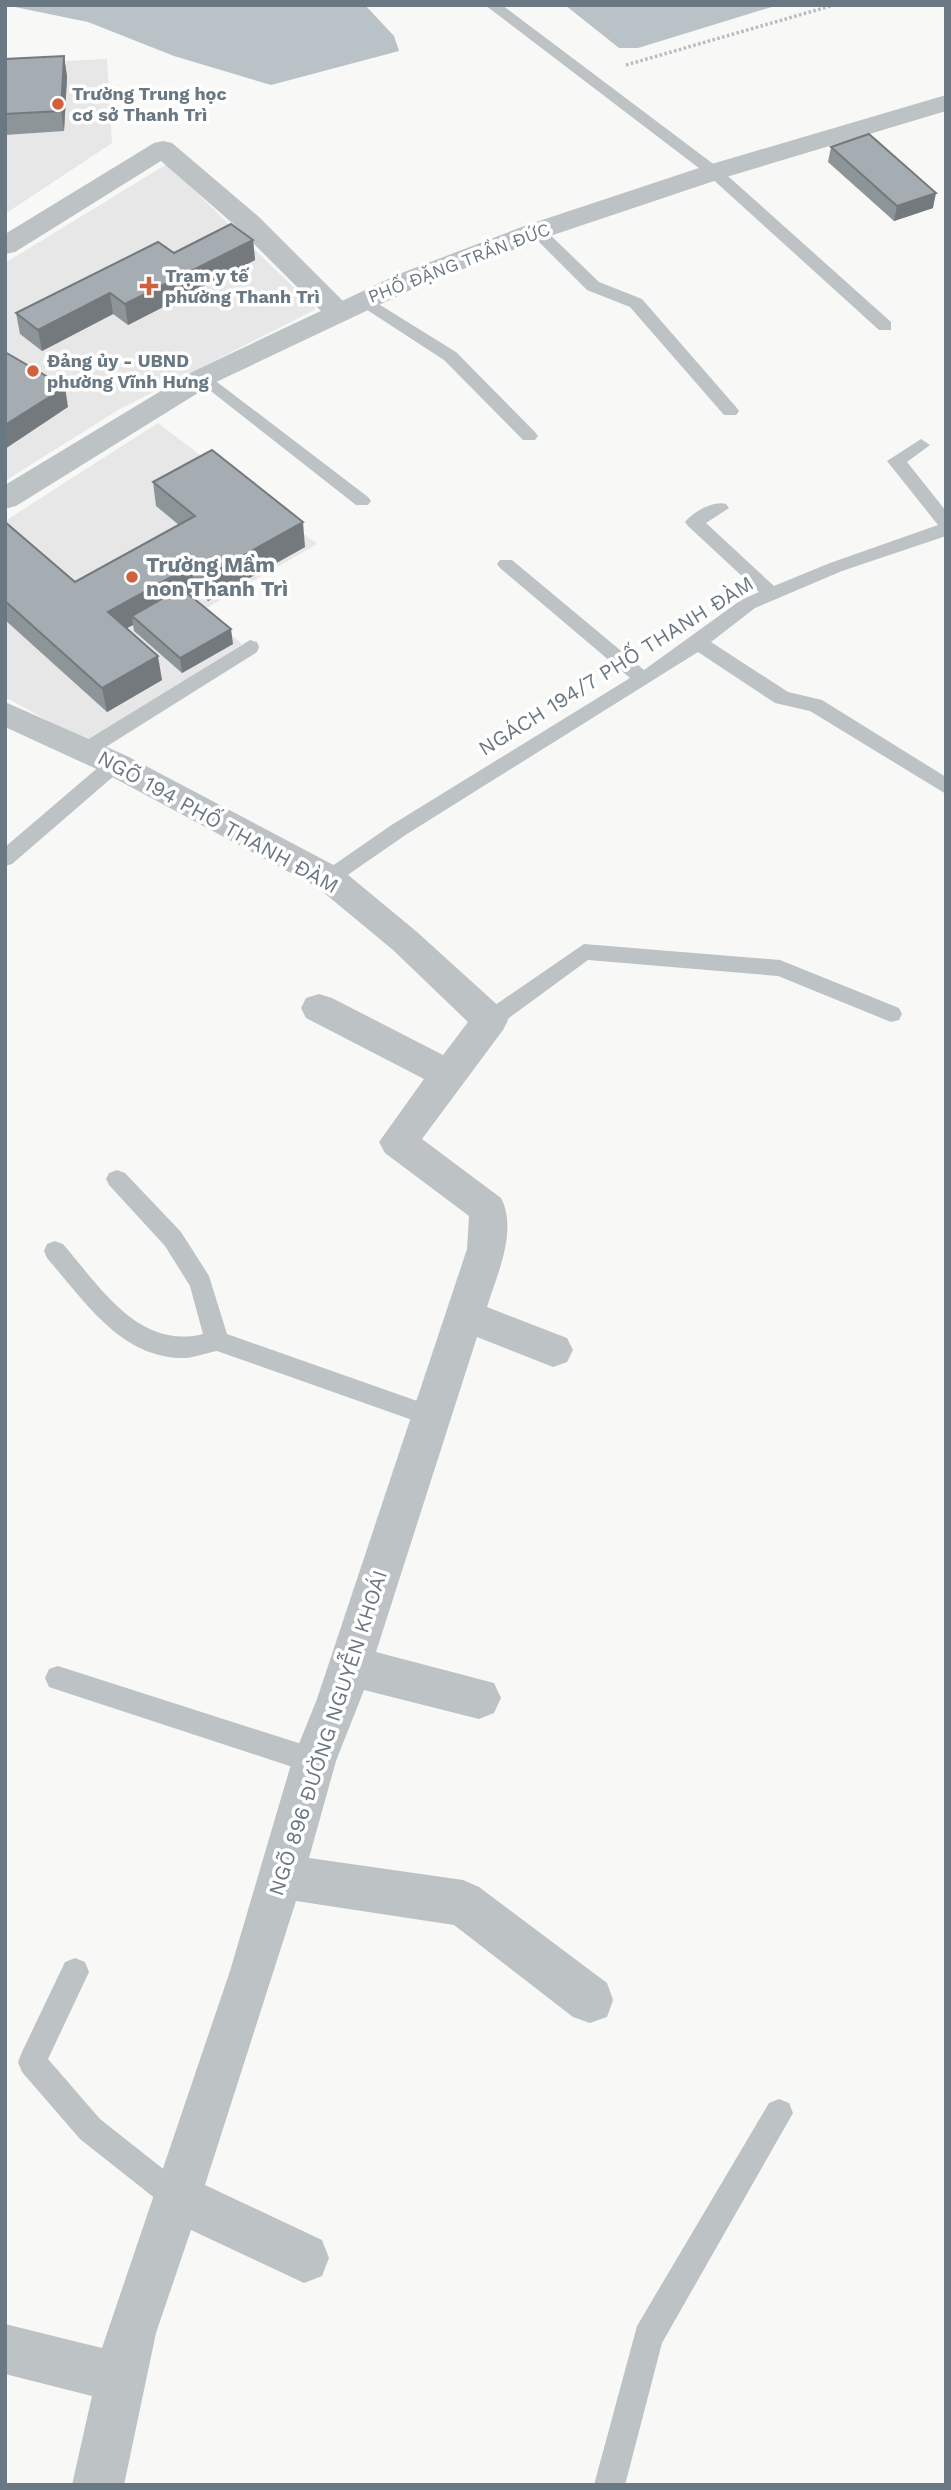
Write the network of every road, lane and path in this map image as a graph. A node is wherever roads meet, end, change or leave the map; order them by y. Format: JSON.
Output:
{"nodes":[{"id":1,"x":492,"y":5,"type":"edge"},
{"id":2,"x":834,"y":5,"type":"edge"},
{"id":3,"x":588,"y":75,"type":"junction"},
{"id":4,"x":946,"y":103,"type":"edge"},
{"id":5,"x":713,"y":173,"type":"junction"},
{"id":6,"x":537,"y":231,"type":"junction"},
{"id":7,"x":5,"y":246,"type":"edge"},
{"id":8,"x":364,"y":300,"type":"junction"},
{"id":9,"x":339,"y":313,"type":"junction"},
{"id":10,"x":885,"y":326,"type":"dead end"},
{"id":11,"x":204,"y":377,"type":"junction"},
{"id":12,"x":730,"y":411,"type":"dead end"},
{"id":13,"x":529,"y":436,"type":"dead end"},
{"id":14,"x":921,"y":445,"type":"dead end"},
{"id":15,"x":5,"y":499,"type":"edge"},
{"id":16,"x":362,"y":501,"type":"dead end"},
{"id":17,"x":720,"y":508,"type":"dead end"},
{"id":18,"x":946,"y":523,"type":"edge"},
{"id":19,"x":946,"y":529,"type":"edge"},
{"id":20,"x":506,"y":564,"type":"dead end"},
{"id":21,"x":772,"y":594,"type":"junction"},
{"id":22,"x":697,"y":642,"type":"junction"},
{"id":23,"x":250,"y":647,"type":"dead end"},
{"id":24,"x":643,"y":679,"type":"junction"},
{"id":25,"x":5,"y":713,"type":"edge"},
{"id":26,"x":100,"y":757,"type":"junction"},
{"id":27,"x":946,"y":787,"type":"edge"},
{"id":28,"x":5,"y":859,"type":"edge"},
{"id":29,"x":328,"y":878,"type":"junction"},
{"id":30,"x":319,"y":1008,"type":"dead end"},
{"id":31,"x":891,"y":1014,"type":"dead end"},
{"id":32,"x":490,"y":1020,"type":"junction"},
{"id":33,"x":449,"y":1075,"type":"junction"},
{"id":34,"x":117,"y":1179,"type":"dead end"},
{"id":35,"x":55,"y":1251,"type":"dead end"},
{"id":36,"x":464,"y":1315,"type":"junction"},
{"id":37,"x":217,"y":1341,"type":"junction"},
{"id":38,"x":553,"y":1350,"type":"dead end"},
{"id":39,"x":432,"y":1416,"type":"junction"},
{"id":40,"x":350,"y":1665,"type":"junction"},
{"id":41,"x":58,"y":1678,"type":"dead end"},
{"id":42,"x":479,"y":1698,"type":"dead end"},
{"id":43,"x":314,"y":1760,"type":"junction"},
{"id":44,"x":279,"y":1876,"type":"junction"},
{"id":45,"x":75,"y":1972,"type":"dead end"},
{"id":46,"x":590,"y":2000,"type":"dead end"},
{"id":47,"x":779,"y":2113,"type":"dead end"},
{"id":48,"x":176,"y":2197,"type":"junction"},
{"id":49,"x":304,"y":2258,"type":"dead end"},
{"id":50,"x":5,"y":2349,"type":"edge"},
{"id":51,"x":121,"y":2378,"type":"junction"},
{"id":52,"x":98,"y":2485,"type":"edge"},
{"id":53,"x":609,"y":2485,"type":"edge"}],
"edges":[{"from":1,"to":3,"type":"lane"},
{"from":2,"to":3,"type":"path"},
{"from":3,"to":5,"type":"lane"},
{"from":4,"to":5,"type":"street","name":"PHỐ ĐẶNG TRẦN ĐỨC"},
{"from":5,"to":6,"type":"street","name":"PHỐ ĐẶNG TRẦN ĐỨC"},
{"from":5,"to":10,"type":"lane"},
{"from":6,"to":8,"type":"street","name":"PHỐ ĐẶNG TRẦN ĐỨC"},
{"from":6,"to":12,"type":"lane"},
{"from":7,"to":9,"type":"street"},
{"from":8,"to":9,"type":"street","name":"PHỐ ĐẶNG TRẦN ĐỨC"},
{"from":8,"to":13,"type":"lane"},
{"from":9,"to":11,"type":"street","name":"PHỐ ĐẶNG TRẦN ĐỨC"},
{"from":11,"to":15,"type":"street","name":"PHỐ ĐẶNG TRẦN ĐỨC"},
{"from":11,"to":16,"type":"lane"},
{"from":14,"to":18,"type":"lane"},
{"from":17,"to":21,"type":"lane"},
{"from":19,"to":21,"type":"lane","name":"NGÁCH 194/7 PHỐ THANH ĐÀM"},
{"from":20,"to":24,"type":"lane"},
{"from":21,"to":22,"type":"lane","name":"NGÁCH 194/7 PHỐ THANH ĐÀM"},
{"from":22,"to":24,"type":"lane","name":"NGÁCH 194/7 PHỐ THANH ĐÀM"},
{"from":22,"to":27,"type":"lane"},
{"from":23,"to":26,"type":"lane"},
{"from":24,"to":29,"type":"lane","name":"NGÁCH 194/7 PHỐ THANH ĐÀM"},
{"from":25,"to":26,"type":"street","name":"NGÕ 194 PHỐ THANH ĐÀM"},
{"from":26,"to":28,"type":"lane"},
{"from":26,"to":29,"type":"street","name":"NGÕ 194 PHỐ THANH ĐÀM"},
{"from":29,"to":32,"type":"street","name":"NGÕ 194 PHỐ THANH ĐÀM"},
{"from":30,"to":33,"type":"street"},
{"from":31,"to":32,"type":"lane"},
{"from":32,"to":33,"type":"street"},
{"from":33,"to":36,"type":"street","name":"NGÕ 896 ĐƯỜNG NGUYỄN KHOÁI"},
{"from":34,"to":37,"type":"lane"},
{"from":35,"to":37,"type":"lane"},
{"from":36,"to":38,"type":"street"},
{"from":36,"to":39,"type":"street","name":"NGÕ 896 ĐƯỜNG NGUYỄN KHOÁI"},
{"from":37,"to":39,"type":"lane"},
{"from":39,"to":40,"type":"street","name":"NGÕ 896 ĐƯỜNG NGUYỄN KHOÁI"},
{"from":40,"to":42,"type":"street"},
{"from":40,"to":43,"type":"street","name":"NGÕ 896 ĐƯỜNG NGUYỄN KHOÁI"},
{"from":41,"to":43,"type":"lane"},
{"from":43,"to":44,"type":"street","name":"NGÕ 896 ĐƯỜNG NGUYỄN KHOÁI"},
{"from":44,"to":46,"type":"street"},
{"from":44,"to":48,"type":"street","name":"NGÕ 896 ĐƯỜNG NGUYỄN KHOÁI"},
{"from":45,"to":48,"type":"lane"},
{"from":47,"to":53,"type":"lane"},
{"from":48,"to":49,"type":"street"},
{"from":48,"to":51,"type":"street","name":"NGÕ 896 ĐƯỜNG NGUYỄN KHOÁI"},
{"from":50,"to":51,"type":"street"},
{"from":51,"to":52,"type":"street","name":"NGÕ 896 ĐƯỜNG NGUYỄN KHOÁI"}]}
